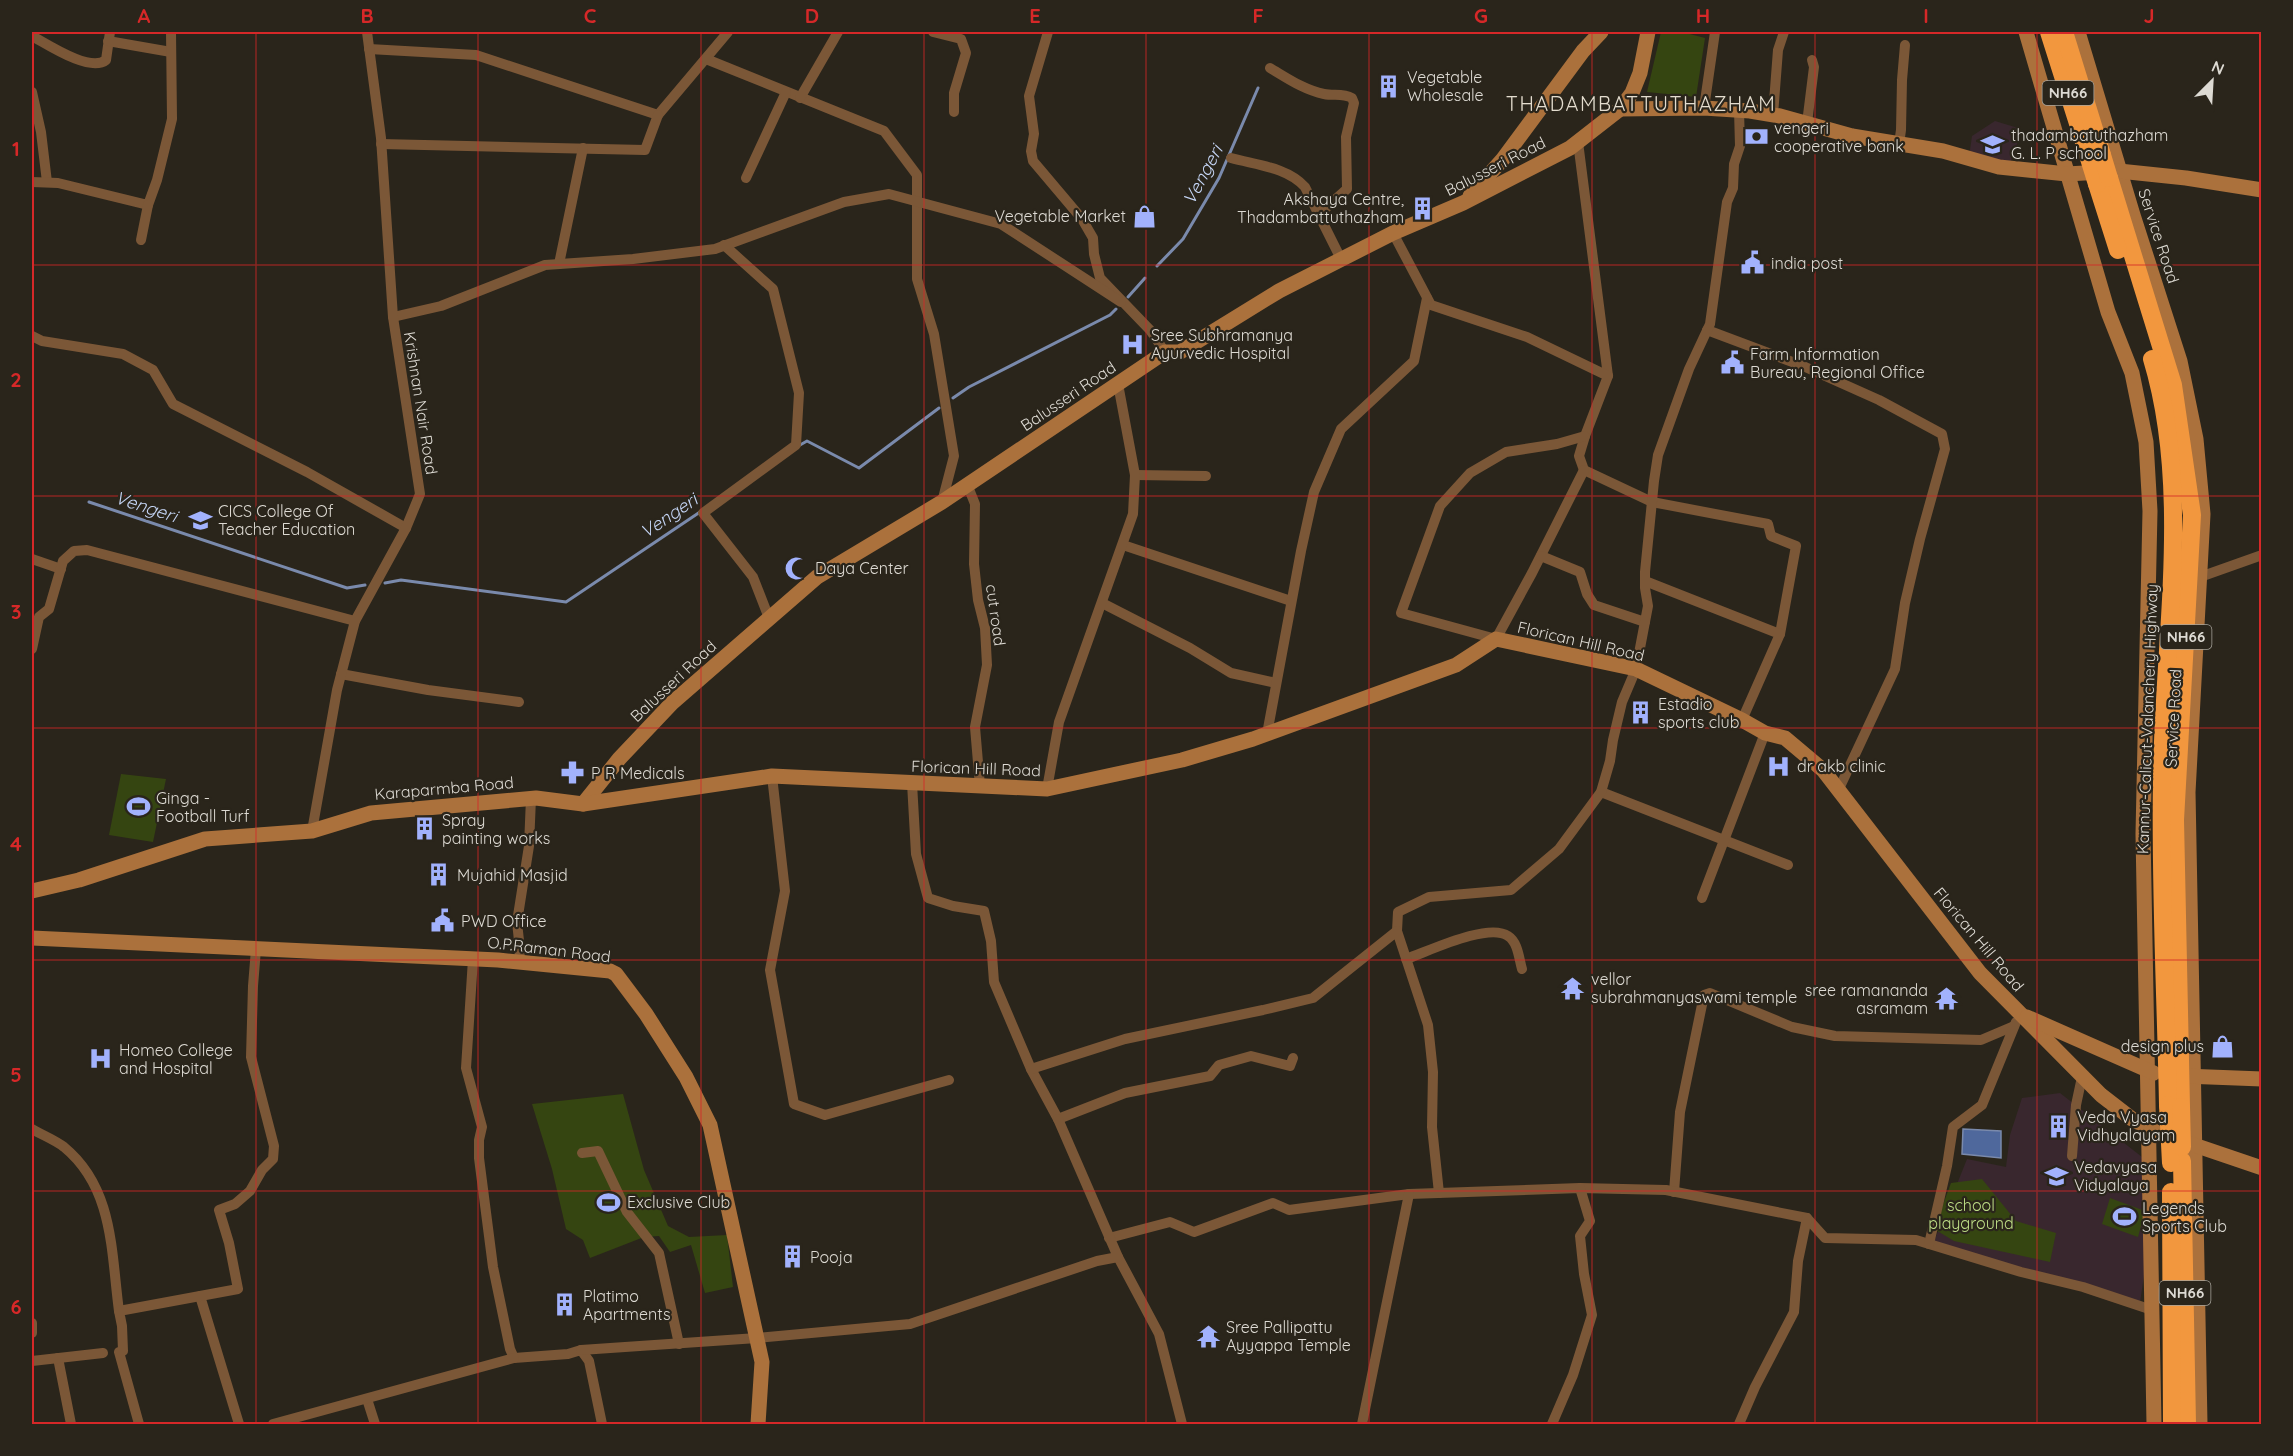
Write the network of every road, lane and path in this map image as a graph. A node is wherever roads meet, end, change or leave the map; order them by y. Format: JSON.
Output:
{"nodes":[{"id":1,"x":171,"y":32,"type":"edge"},
{"id":2,"x":367,"y":32,"type":"edge"},
{"id":3,"x":728,"y":32,"type":"edge"},
{"id":4,"x":838,"y":32,"type":"edge"},
{"id":5,"x":933,"y":32,"type":"edge"},
{"id":6,"x":1048,"y":32,"type":"edge"},
{"id":7,"x":1600,"y":32,"type":"edge"},
{"id":8,"x":1648,"y":32,"type":"edge"},
{"id":9,"x":1715,"y":32,"type":"edge"},
{"id":10,"x":1784,"y":32,"type":"edge"},
{"id":11,"x":2026,"y":32,"type":"edge"},
{"id":12,"x":2049,"y":32,"type":"edge"},
{"id":13,"x":2064,"y":32,"type":"edge"},
{"id":14,"x":2078,"y":32,"type":"edge"},
{"id":15,"x":32,"y":36,"type":"edge"},
{"id":16,"x":109,"y":36,"type":"edge"},
{"id":17,"x":1905,"y":45,"type":"dead end"},
{"id":18,"x":369,"y":49,"type":"junction"},
{"id":19,"x":171,"y":52,"type":"junction"},
{"id":20,"x":706,"y":59,"type":"junction"},
{"id":21,"x":1812,"y":60,"type":"dead end"},
{"id":22,"x":1270,"y":68,"type":"dead end"},
{"id":23,"x":32,"y":92,"type":"edge"},
{"id":24,"x":786,"y":92,"type":"junction"},
{"id":25,"x":800,"y":98,"type":"junction"},
{"id":26,"x":1704,"y":108,"type":"junction"},
{"id":27,"x":1620,"y":109,"type":"junction"},
{"id":28,"x":1740,"y":110,"type":"junction"},
{"id":29,"x":954,"y":112,"type":"dead end"},
{"id":30,"x":658,"y":115,"type":"junction"},
{"id":31,"x":1773,"y":115,"type":"junction"},
{"id":32,"x":1807,"y":123,"type":"junction"},
{"id":33,"x":1578,"y":142,"type":"junction"},
{"id":34,"x":381,"y":144,"type":"junction"},
{"id":35,"x":1899,"y":144,"type":"junction"},
{"id":36,"x":583,"y":148,"type":"junction"},
{"id":37,"x":2095,"y":155,"type":"junction"},
{"id":38,"x":1231,"y":158,"type":"dead end"},
{"id":39,"x":2067,"y":174,"type":"junction"},
{"id":40,"x":746,"y":178,"type":"dead end"},
{"id":41,"x":2108,"y":178,"type":"junction"},
{"id":42,"x":32,"y":182,"type":"edge"},
{"id":43,"x":47,"y":182,"type":"junction"},
{"id":44,"x":2262,"y":190,"type":"edge"},
{"id":45,"x":916,"y":201,"type":"junction"},
{"id":46,"x":1463,"y":203,"type":"junction"},
{"id":47,"x":148,"y":205,"type":"junction"},
{"id":48,"x":1318,"y":215,"type":"junction"},
{"id":49,"x":1393,"y":233,"type":"junction"},
{"id":50,"x":141,"y":240,"type":"dead end"},
{"id":51,"x":724,"y":245,"type":"junction"},
{"id":52,"x":1341,"y":259,"type":"junction"},
{"id":53,"x":559,"y":264,"type":"junction"},
{"id":54,"x":1427,"y":298,"type":"junction"},
{"id":55,"x":1121,"y":302,"type":"junction"},
{"id":56,"x":393,"y":317,"type":"junction"},
{"id":57,"x":1707,"y":330,"type":"junction"},
{"id":58,"x":32,"y":336,"type":"edge"},
{"id":59,"x":1165,"y":352,"type":"junction"},
{"id":60,"x":1608,"y":376,"type":"junction"},
{"id":61,"x":1118,"y":384,"type":"junction"},
{"id":62,"x":1585,"y":436,"type":"junction"},
{"id":63,"x":1584,"y":470,"type":"junction"},
{"id":64,"x":1135,"y":475,"type":"junction"},
{"id":65,"x":1206,"y":476,"type":"dead end"},
{"id":66,"x":968,"y":484,"type":"junction"},
{"id":67,"x":942,"y":502,"type":"junction"},
{"id":68,"x":1652,"y":502,"type":"junction"},
{"id":69,"x":406,"y":528,"type":"junction"},
{"id":70,"x":1123,"y":545,"type":"junction"},
{"id":71,"x":2262,"y":555,"type":"edge"},
{"id":72,"x":1541,"y":556,"type":"junction"},
{"id":73,"x":32,"y":559,"type":"edge"},
{"id":74,"x":61,"y":569,"type":"junction"},
{"id":75,"x":2200,"y":577,"type":"junction"},
{"id":76,"x":1645,"y":580,"type":"junction"},
{"id":77,"x":1291,"y":601,"type":"junction"},
{"id":78,"x":1102,"y":603,"type":"junction"},
{"id":79,"x":769,"y":618,"type":"junction"},
{"id":80,"x":355,"y":621,"type":"junction"},
{"id":81,"x":1645,"y":622,"type":"junction"},
{"id":82,"x":1780,"y":634,"type":"junction"},
{"id":83,"x":1496,"y":639,"type":"junction"},
{"id":84,"x":32,"y":649,"type":"edge"},
{"id":85,"x":1636,"y":669,"type":"junction"},
{"id":86,"x":341,"y":674,"type":"junction"},
{"id":87,"x":1276,"y":683,"type":"junction"},
{"id":88,"x":519,"y":702,"type":"dead end"},
{"id":89,"x":1742,"y":720,"type":"junction"},
{"id":90,"x":1765,"y":733,"type":"junction"},
{"id":91,"x":1267,"y":734,"type":"junction"},
{"id":92,"x":772,"y":776,"type":"junction"},
{"id":93,"x":912,"y":783,"type":"junction"},
{"id":94,"x":980,"y":786,"type":"junction"},
{"id":95,"x":1047,"y":789,"type":"junction"},
{"id":96,"x":1838,"y":791,"type":"junction"},
{"id":97,"x":1601,"y":792,"type":"junction"},
{"id":98,"x":531,"y":798,"type":"junction"},
{"id":99,"x":583,"y":804,"type":"junction"},
{"id":100,"x":312,"y":831,"type":"junction"},
{"id":101,"x":1724,"y":840,"type":"junction"},
{"id":102,"x":1788,"y":865,"type":"dead end"},
{"id":103,"x":32,"y":891,"type":"edge"},
{"id":104,"x":1702,"y":898,"type":"dead end"},
{"id":105,"x":1397,"y":931,"type":"junction"},
{"id":106,"x":32,"y":938,"type":"edge"},
{"id":107,"x":256,"y":949,"type":"junction"},
{"id":108,"x":473,"y":959,"type":"junction"},
{"id":109,"x":1406,"y":959,"type":"junction"},
{"id":110,"x":519,"y":962,"type":"junction"},
{"id":111,"x":1522,"y":969,"type":"dead end"},
{"id":112,"x":2017,"y":1020,"type":"junction"},
{"id":113,"x":1293,"y":1058,"type":"dead end"},
{"id":114,"x":1031,"y":1069,"type":"junction"},
{"id":115,"x":2147,"y":1070,"type":"junction"},
{"id":116,"x":2180,"y":1076,"type":"junction"},
{"id":117,"x":2082,"y":1077,"type":"junction"},
{"id":118,"x":2262,"y":1078,"type":"edge"},
{"id":119,"x":949,"y":1080,"type":"dead end"},
{"id":120,"x":1058,"y":1119,"type":"junction"},
{"id":121,"x":32,"y":1129,"type":"edge"},
{"id":122,"x":2150,"y":1129,"type":"junction"},
{"id":123,"x":2194,"y":1145,"type":"junction"},
{"id":124,"x":582,"y":1153,"type":"dead end"},
{"id":125,"x":2072,"y":1156,"type":"dead end"},
{"id":126,"x":2176,"y":1162,"type":"junction"},
{"id":127,"x":2262,"y":1168,"type":"edge"},
{"id":128,"x":1580,"y":1188,"type":"junction"},
{"id":129,"x":1674,"y":1192,"type":"junction"},
{"id":130,"x":1439,"y":1193,"type":"junction"},
{"id":131,"x":1409,"y":1194,"type":"junction"},
{"id":132,"x":1807,"y":1218,"type":"junction"},
{"id":133,"x":1109,"y":1238,"type":"junction"},
{"id":134,"x":1929,"y":1244,"type":"junction"},
{"id":135,"x":1118,"y":1257,"type":"junction"},
{"id":136,"x":200,"y":1296,"type":"junction"},
{"id":137,"x":2152,"y":1310,"type":"junction"},
{"id":138,"x":119,"y":1311,"type":"junction"},
{"id":139,"x":32,"y":1323,"type":"edge"},
{"id":140,"x":32,"y":1333,"type":"edge"},
{"id":141,"x":757,"y":1338,"type":"junction"},
{"id":142,"x":679,"y":1344,"type":"junction"},
{"id":143,"x":581,"y":1350,"type":"junction"},
{"id":144,"x":103,"y":1353,"type":"dead end"},
{"id":145,"x":58,"y":1358,"type":"junction"},
{"id":146,"x":514,"y":1358,"type":"junction"},
{"id":147,"x":32,"y":1361,"type":"edge"},
{"id":148,"x":367,"y":1399,"type":"junction"},
{"id":149,"x":71,"y":1425,"type":"edge"},
{"id":150,"x":139,"y":1425,"type":"edge"},
{"id":151,"x":239,"y":1425,"type":"edge"},
{"id":152,"x":273,"y":1425,"type":"edge"},
{"id":153,"x":375,"y":1425,"type":"edge"},
{"id":154,"x":602,"y":1425,"type":"edge"},
{"id":155,"x":758,"y":1425,"type":"edge"},
{"id":156,"x":1182,"y":1425,"type":"edge"},
{"id":157,"x":1362,"y":1425,"type":"edge"},
{"id":158,"x":1552,"y":1425,"type":"edge"},
{"id":159,"x":1739,"y":1425,"type":"edge"},
{"id":160,"x":2154,"y":1425,"type":"edge"},
{"id":161,"x":2172,"y":1425,"type":"edge"},
{"id":162,"x":2187,"y":1425,"type":"edge"},
{"id":163,"x":2200,"y":1425,"type":"edge"}],
"edges":[{"from":1,"to":19,"type":"street"},
{"from":2,"to":18,"type":"street","name":"Krishnan Nair Road"},
{"from":3,"to":20,"type":"street"},
{"from":4,"to":25,"type":"street"},
{"from":5,"to":29,"type":"street"},
{"from":6,"to":55,"type":"street"},
{"from":7,"to":46,"type":"street"},
{"from":8,"to":27,"type":"street","name":"Balusseri Road"},
{"from":9,"to":26,"type":"street"},
{"from":10,"to":31,"type":"street"},
{"from":11,"to":39,"type":"street"},
{"from":12,"to":37,"type":"highway","name":"Kannur-Calicut-Valanchery Highway","number":"NH66"},
{"from":13,"to":37,"type":"highway","number":"NH66"},
{"from":14,"to":41,"type":"street","name":"Service Road"},
{"from":15,"to":16,"type":"street"},
{"from":16,"to":19,"type":"street"},
{"from":17,"to":35,"type":"street"},
{"from":18,"to":30,"type":"street"},
{"from":18,"to":34,"type":"street","name":"Krishnan Nair Road"},
{"from":19,"to":47,"type":"street"},
{"from":20,"to":24,"type":"street"},
{"from":20,"to":30,"type":"street"},
{"from":21,"to":32,"type":"street"},
{"from":22,"to":48,"type":"street"},
{"from":23,"to":43,"type":"street"},
{"from":24,"to":25,"type":"street"},
{"from":24,"to":40,"type":"street"},
{"from":25,"to":45,"type":"street"},
{"from":26,"to":27,"type":"street"},
{"from":26,"to":28,"type":"street"},
{"from":27,"to":33,"type":"street","name":"Balusseri Road"},
{"from":28,"to":31,"type":"street"},
{"from":28,"to":57,"type":"street"},
{"from":30,"to":36,"type":"street"},
{"from":31,"to":32,"type":"street"},
{"from":32,"to":35,"type":"street"},
{"from":33,"to":46,"type":"street","name":"Balusseri Road"},
{"from":33,"to":60,"type":"street"},
{"from":34,"to":36,"type":"street"},
{"from":34,"to":56,"type":"street","name":"Krishnan Nair Road"},
{"from":35,"to":39,"type":"street"},
{"from":36,"to":53,"type":"street"},
{"from":37,"to":41,"type":"highway","name":"Kannur-Calicut-Valanchery Highway","number":"NH66","bridge":true},
{"from":38,"to":48,"type":"street"},
{"from":39,"to":41,"type":"street"},
{"from":39,"to":115,"type":"street"},
{"from":41,"to":44,"type":"street"},
{"from":41,"to":75,"type":"street","name":"Service Road"},
{"from":41,"to":116,"type":"highway","name":"Kannur-Calicut-Valanchery Highway","number":"NH66"},
{"from":42,"to":43,"type":"street"},
{"from":43,"to":47,"type":"street"},
{"from":45,"to":51,"type":"street"},
{"from":45,"to":55,"type":"street"},
{"from":45,"to":67,"type":"street"},
{"from":46,"to":49,"type":"street","name":"Balusseri Road"},
{"from":47,"to":50,"type":"street"},
{"from":48,"to":52,"type":"street"},
{"from":49,"to":52,"type":"street","name":"Balusseri Road"},
{"from":49,"to":54,"type":"street"},
{"from":51,"to":53,"type":"street"},
{"from":51,"to":79,"type":"street"},
{"from":52,"to":59,"type":"street","name":"Balusseri Road"},
{"from":53,"to":56,"type":"street"},
{"from":54,"to":60,"type":"street"},
{"from":54,"to":77,"type":"street"},
{"from":55,"to":59,"type":"street"},
{"from":56,"to":69,"type":"street","name":"Krishnan Nair Road"},
{"from":57,"to":68,"type":"street"},
{"from":57,"to":96,"type":"street"},
{"from":58,"to":69,"type":"street"},
{"from":59,"to":61,"type":"street","name":"Balusseri Road"},
{"from":60,"to":62,"type":"street"},
{"from":61,"to":64,"type":"street"},
{"from":61,"to":66,"type":"street","name":"Balusseri Road"},
{"from":62,"to":63,"type":"street"},
{"from":62,"to":83,"type":"street"},
{"from":63,"to":68,"type":"street"},
{"from":63,"to":72,"type":"street"},
{"from":64,"to":65,"type":"street"},
{"from":64,"to":70,"type":"street"},
{"from":66,"to":67,"type":"street","name":"Balusseri Road"},
{"from":66,"to":94,"type":"street","name":"cut road"},
{"from":67,"to":79,"type":"street","name":"Balusseri Road"},
{"from":68,"to":76,"type":"street"},
{"from":68,"to":82,"type":"street"},
{"from":69,"to":80,"type":"street","name":"Krishnan Nair Road"},
{"from":70,"to":77,"type":"street"},
{"from":70,"to":78,"type":"street"},
{"from":71,"to":75,"type":"street"},
{"from":72,"to":81,"type":"street"},
{"from":72,"to":83,"type":"street"},
{"from":73,"to":74,"type":"street"},
{"from":74,"to":80,"type":"street"},
{"from":74,"to":84,"type":"street"},
{"from":75,"to":116,"type":"street","name":"Service Road"},
{"from":76,"to":81,"type":"street"},
{"from":76,"to":82,"type":"street"},
{"from":77,"to":87,"type":"street"},
{"from":78,"to":87,"type":"street"},
{"from":78,"to":95,"type":"street"},
{"from":79,"to":99,"type":"street","name":"Balusseri Road"},
{"from":80,"to":86,"type":"street","name":"Krishnan Nair Road"},
{"from":81,"to":85,"type":"street"},
{"from":82,"to":89,"type":"street"},
{"from":83,"to":85,"type":"street","name":"Florican Hill Road"},
{"from":83,"to":91,"type":"street","name":"Florican Hill Road"},
{"from":85,"to":89,"type":"street","name":"Florican Hill Road"},
{"from":85,"to":97,"type":"street"},
{"from":86,"to":88,"type":"street"},
{"from":86,"to":100,"type":"street","name":"Krishnan Nair Road"},
{"from":87,"to":91,"type":"street"},
{"from":89,"to":90,"type":"street","name":"Florican Hill Road"},
{"from":90,"to":96,"type":"street","name":"Florican Hill Road"},
{"from":90,"to":101,"type":"street"},
{"from":91,"to":95,"type":"street","name":"Florican Hill Road"},
{"from":92,"to":93,"type":"street","name":"Florican Hill Road"},
{"from":92,"to":99,"type":"street","name":"Florican Hill Road"},
{"from":92,"to":119,"type":"street"},
{"from":93,"to":94,"type":"street","name":"Florican Hill Road"},
{"from":93,"to":114,"type":"street"},
{"from":94,"to":95,"type":"street","name":"Florican Hill Road"},
{"from":96,"to":112,"type":"street","name":"Florican Hill Road"},
{"from":97,"to":101,"type":"street"},
{"from":97,"to":105,"type":"street"},
{"from":98,"to":99,"type":"street","name":"Karaparmba Road"},
{"from":98,"to":100,"type":"street","name":"Karaparmba Road"},
{"from":98,"to":110,"type":"street"},
{"from":100,"to":103,"type":"street","name":"Karaparmba Road"},
{"from":101,"to":102,"type":"street"},
{"from":101,"to":104,"type":"street"},
{"from":105,"to":109,"type":"street"},
{"from":105,"to":114,"type":"street"},
{"from":106,"to":107,"type":"street","name":"O.P.Raman Road"},
{"from":107,"to":108,"type":"street","name":"O.P.Raman Road"},
{"from":107,"to":136,"type":"street"},
{"from":108,"to":110,"type":"street","name":"O.P.Raman Road"},
{"from":108,"to":146,"type":"street"},
{"from":109,"to":111,"type":"street"},
{"from":109,"to":130,"type":"street"},
{"from":110,"to":141,"type":"street","name":"O.P.Raman Road"},
{"from":112,"to":115,"type":"street"},
{"from":112,"to":117,"type":"street","name":"Florican Hill Road"},
{"from":112,"to":129,"type":"street"},
{"from":112,"to":134,"type":"street"},
{"from":113,"to":120,"type":"street"},
{"from":114,"to":120,"type":"street"},
{"from":115,"to":116,"type":"street"},
{"from":115,"to":122,"type":"street"},
{"from":116,"to":118,"type":"street"},
{"from":116,"to":123,"type":"street","name":"Service Road"},
{"from":116,"to":126,"type":"highway","name":"Kannur-Calicut-Valanchery Highway","number":"NH66","bridge":true},
{"from":117,"to":122,"type":"street","name":"Florican Hill Road"},
{"from":117,"to":125,"type":"street"},
{"from":120,"to":133,"type":"street"},
{"from":121,"to":138,"type":"street"},
{"from":122,"to":123,"type":"street","name":"Florican Hill Road"},
{"from":122,"to":137,"type":"street"},
{"from":123,"to":127,"type":"street","name":"Florican Hill Road"},
{"from":123,"to":163,"type":"street","name":"Service Road"},
{"from":124,"to":142,"type":"street"},
{"from":126,"to":161,"type":"highway","name":"Kannur-Calicut-Valanchery Highway","number":"NH66"},
{"from":126,"to":162,"type":"highway","number":"NH66"},
{"from":128,"to":129,"type":"street"},
{"from":128,"to":130,"type":"street"},
{"from":128,"to":158,"type":"street"},
{"from":129,"to":132,"type":"street"},
{"from":130,"to":131,"type":"street"},
{"from":131,"to":133,"type":"street"},
{"from":131,"to":157,"type":"street"},
{"from":132,"to":134,"type":"street"},
{"from":132,"to":159,"type":"street"},
{"from":133,"to":135,"type":"street"},
{"from":134,"to":137,"type":"street"},
{"from":135,"to":141,"type":"street"},
{"from":135,"to":156,"type":"street"},
{"from":136,"to":138,"type":"street"},
{"from":136,"to":151,"type":"street"},
{"from":137,"to":160,"type":"street"},
{"from":138,"to":150,"type":"street"},
{"from":139,"to":140,"type":"street"},
{"from":141,"to":142,"type":"street"},
{"from":141,"to":155,"type":"street","name":"O.P.Raman Road"},
{"from":142,"to":143,"type":"street"},
{"from":143,"to":146,"type":"street"},
{"from":143,"to":154,"type":"street"},
{"from":144,"to":145,"type":"street"},
{"from":145,"to":147,"type":"street"},
{"from":145,"to":149,"type":"street"},
{"from":146,"to":148,"type":"street"},
{"from":148,"to":152,"type":"street"},
{"from":148,"to":153,"type":"street"}]}
